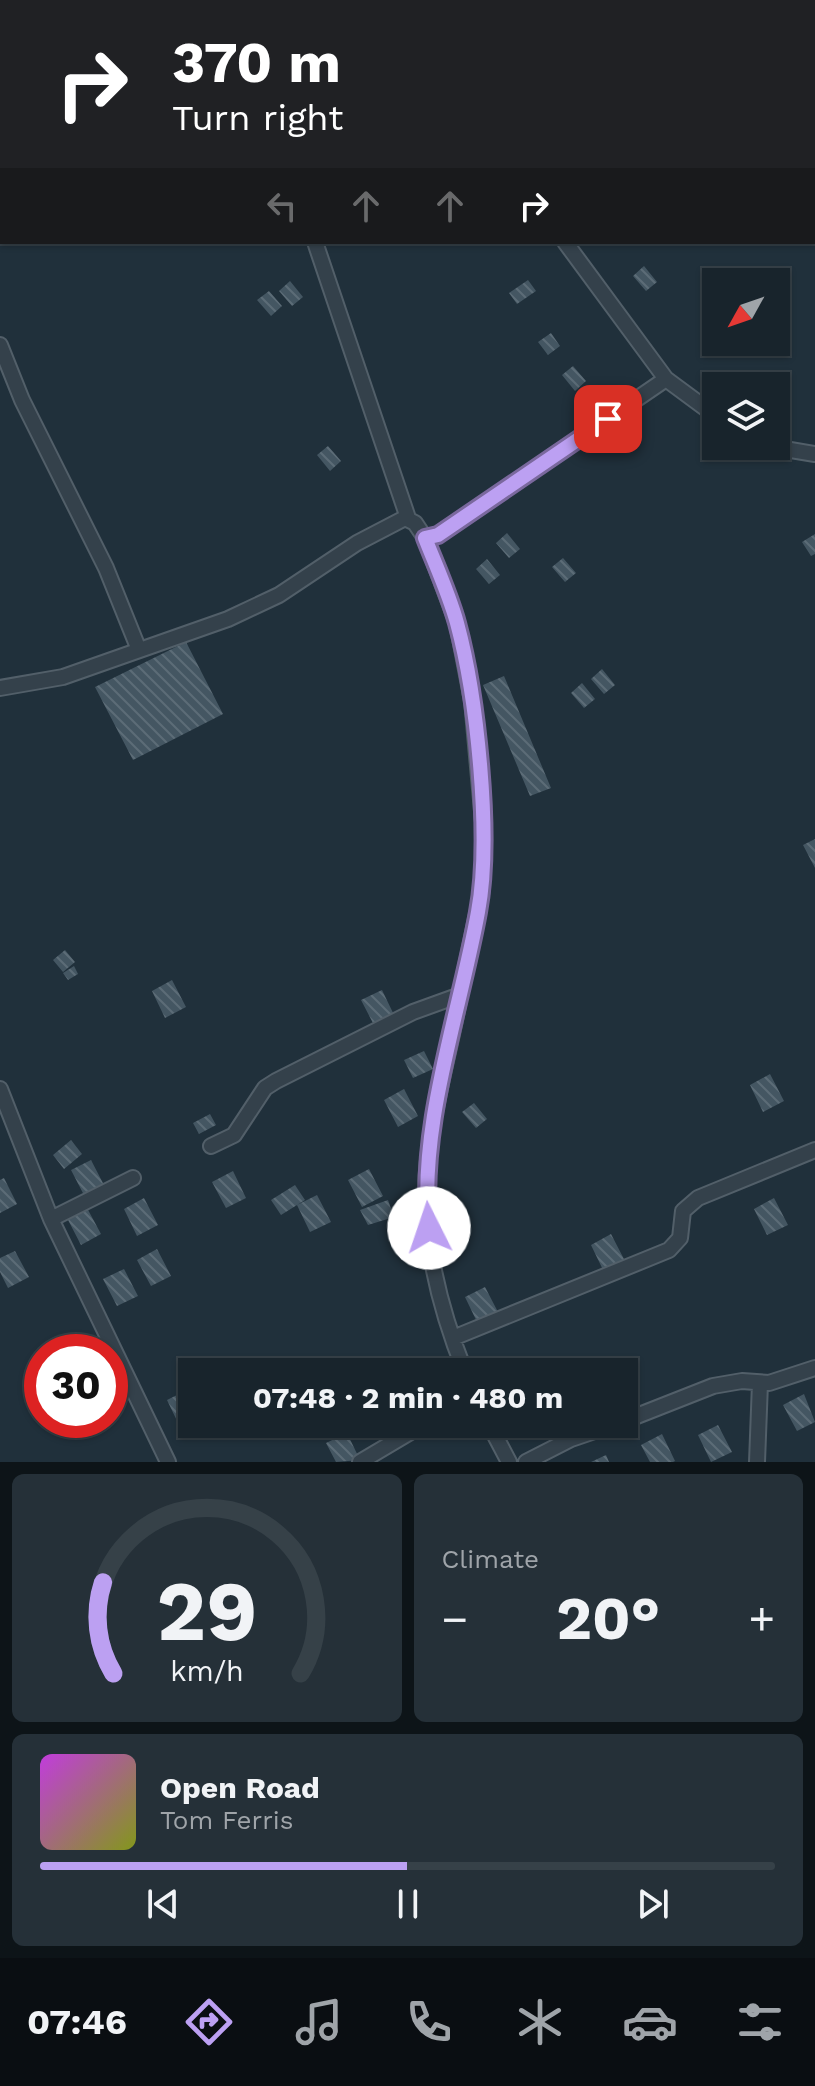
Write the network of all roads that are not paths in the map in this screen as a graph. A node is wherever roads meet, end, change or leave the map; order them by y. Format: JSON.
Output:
{"nodes":[{"id":1,"x":316,"y":244,"type":"edge"},
{"id":2,"x":566,"y":244,"type":"edge"},
{"id":3,"x":0,"y":345,"type":"edge"},
{"id":4,"x":666,"y":379,"type":"junction"},
{"id":5,"x":702,"y":406,"type":"edge"},
{"id":6,"x":790,"y":450,"type":"edge"},
{"id":7,"x":815,"y":454,"type":"edge"},
{"id":8,"x":408,"y":518,"type":"junction"},
{"id":9,"x":425,"y":538,"type":"junction"},
{"id":10,"x":139,"y":650,"type":"junction"},
{"id":11,"x":0,"y":688,"type":"edge"},
{"id":12,"x":460,"y":995,"type":"junction"},
{"id":13,"x":0,"y":1089,"type":"edge"},
{"id":14,"x":211,"y":1146,"type":"dead end"},
{"id":15,"x":815,"y":1150,"type":"edge"},
{"id":16,"x":133,"y":1178,"type":"dead end"},
{"id":17,"x":51,"y":1219,"type":"junction"},
{"id":18,"x":453,"y":1338,"type":"junction"},
{"id":19,"x":460,"y":1358,"type":"edge"},
{"id":20,"x":815,"y":1368,"type":"edge"},
{"id":21,"x":760,"y":1383,"type":"junction"},
{"id":22,"x":638,"y":1415,"type":"edge"},
{"id":23,"x":400,"y":1438,"type":"edge"},
{"id":24,"x":496,"y":1438,"type":"edge"},
{"id":25,"x":574,"y":1438,"type":"edge"},
{"id":26,"x":168,"y":1462,"type":"edge"},
{"id":27,"x":360,"y":1462,"type":"edge"},
{"id":28,"x":509,"y":1462,"type":"edge"},
{"id":29,"x":526,"y":1462,"type":"edge"},
{"id":30,"x":757,"y":1462,"type":"edge"}],
"edges":[{"from":1,"to":8,"type":"street"},
{"from":2,"to":4,"type":"street"},
{"from":3,"to":10,"type":"street"},
{"from":4,"to":5,"type":"street"},
{"from":4,"to":9,"type":"street"},
{"from":6,"to":7,"type":"street"},
{"from":8,"to":9,"type":"street"},
{"from":8,"to":10,"type":"street"},
{"from":9,"to":12,"type":"street"},
{"from":10,"to":11,"type":"street"},
{"from":12,"to":14,"type":"street"},
{"from":12,"to":18,"type":"street"},
{"from":13,"to":17,"type":"street"},
{"from":15,"to":18,"type":"street"},
{"from":16,"to":17,"type":"street"},
{"from":17,"to":26,"type":"street"},
{"from":18,"to":19,"type":"street"},
{"from":20,"to":21,"type":"street"},
{"from":21,"to":22,"type":"street"},
{"from":21,"to":30,"type":"street"},
{"from":23,"to":27,"type":"street"},
{"from":24,"to":28,"type":"street"},
{"from":25,"to":29,"type":"street"}]}
